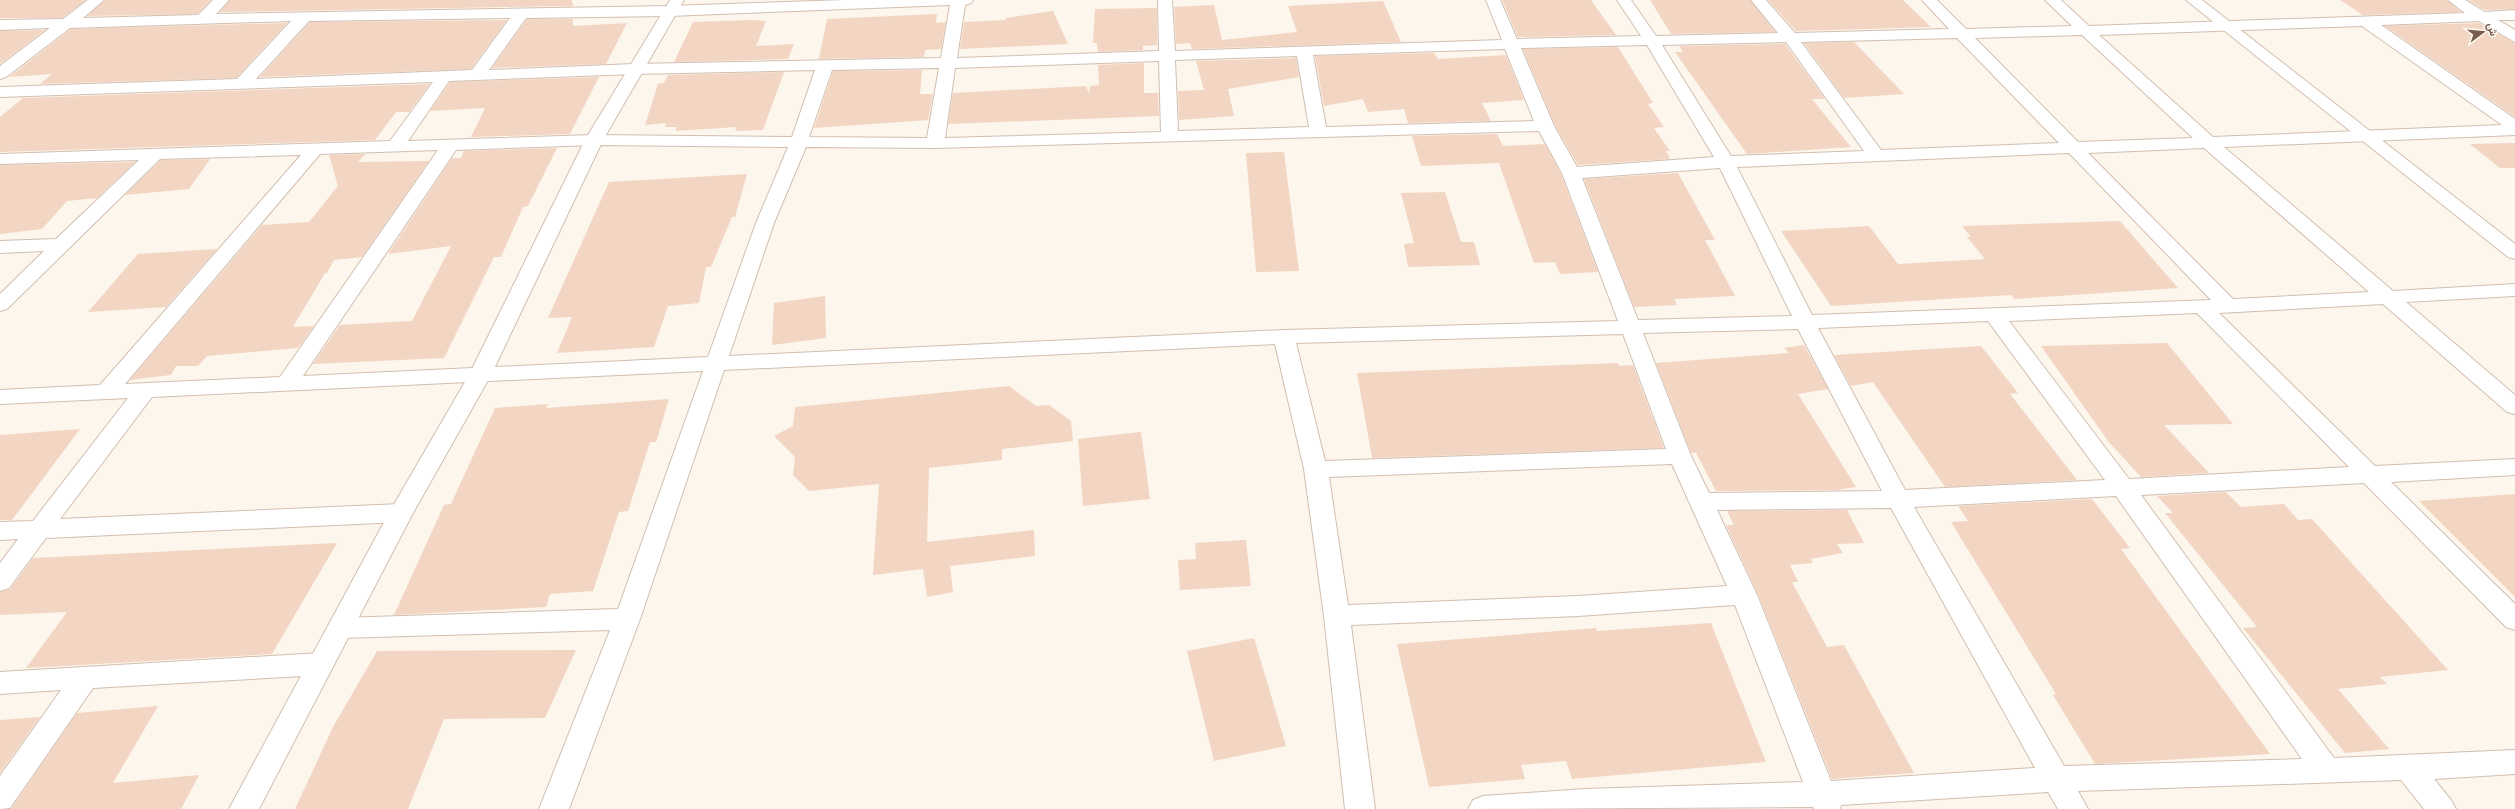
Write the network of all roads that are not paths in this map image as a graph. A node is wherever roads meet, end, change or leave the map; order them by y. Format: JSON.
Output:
{"nodes":[{"id":1,"x":97,"y":0,"type":"edge"},
{"id":2,"x":222,"y":0,"type":"edge"},
{"id":3,"x":339,"y":0,"type":"edge"},
{"id":4,"x":958,"y":0,"type":"edge"},
{"id":5,"x":966,"y":0,"type":"edge"},
{"id":6,"x":1165,"y":0,"type":"edge"},
{"id":7,"x":1493,"y":0,"type":"edge"},
{"id":8,"x":1624,"y":0,"type":"edge"},
{"id":9,"x":1758,"y":0,"type":"edge"},
{"id":10,"x":1929,"y":0,"type":"edge"},
{"id":11,"x":2052,"y":0,"type":"edge"},
{"id":12,"x":2193,"y":0,"type":"edge"},
{"id":13,"x":2455,"y":0,"type":"edge"},
{"id":14,"x":844,"y":2,"type":"edge"},
{"id":15,"x":673,"y":5,"type":"edge"},
{"id":16,"x":543,"y":6,"type":"edge"},
{"id":17,"x":522,"y":12,"type":"junction"},
{"id":18,"x":2515,"y":15,"type":"edge"},
{"id":19,"x":324,"y":16,"type":"junction"},
{"id":20,"x":2481,"y":16,"type":"junction"},
{"id":21,"x":304,"y":17,"type":"junction"},
{"id":22,"x":200,"y":20,"type":"junction"},
{"id":23,"x":2364,"y":20,"type":"junction"},
{"id":24,"x":69,"y":23,"type":"junction"},
{"id":25,"x":0,"y":25,"type":"edge"},
{"id":26,"x":2227,"y":27,"type":"junction"},
{"id":27,"x":2086,"y":30,"type":"junction"},
{"id":28,"x":1960,"y":33,"type":"junction"},
{"id":29,"x":2515,"y":37,"type":"edge"},
{"id":30,"x":1790,"y":38,"type":"junction"},
{"id":31,"x":1652,"y":41,"type":"junction"},
{"id":32,"x":1512,"y":44,"type":"junction"},
{"id":33,"x":1304,"y":51,"type":"junction"},
{"id":34,"x":1168,"y":56,"type":"junction"},
{"id":35,"x":949,"y":63,"type":"junction"},
{"id":36,"x":825,"y":66,"type":"junction"},
{"id":37,"x":634,"y":70,"type":"junction"},
{"id":38,"x":0,"y":74,"type":"edge"},
{"id":39,"x":476,"y":76,"type":"junction"},
{"id":40,"x":444,"y":77,"type":"junction"},
{"id":41,"x":242,"y":84,"type":"junction"},
{"id":42,"x":0,"y":92,"type":"edge"},
{"id":43,"x":1545,"y":126,"type":"junction"},
{"id":44,"x":2515,"y":129,"type":"edge"},
{"id":45,"x":1319,"y":133,"type":"junction"},
{"id":46,"x":2366,"y":136,"type":"junction"},
{"id":47,"x":1170,"y":137,"type":"junction"},
{"id":48,"x":594,"y":140,"type":"junction"},
{"id":49,"x":2207,"y":141,"type":"junction"},
{"id":50,"x":798,"y":142,"type":"junction"},
{"id":51,"x":935,"y":143,"type":"junction"},
{"id":52,"x":450,"y":145,"type":"junction"},
{"id":53,"x":395,"y":147,"type":"junction"},
{"id":54,"x":2071,"y":147,"type":"junction"},
{"id":55,"x":314,"y":150,"type":"junction"},
{"id":56,"x":153,"y":156,"type":"junction"},
{"id":57,"x":1876,"y":156,"type":"junction"},
{"id":58,"x":0,"y":159,"type":"edge"},
{"id":59,"x":1726,"y":162,"type":"junction"},
{"id":60,"x":1571,"y":172,"type":"junction"},
{"id":61,"x":60,"y":245,"type":"junction"},
{"id":62,"x":0,"y":247,"type":"edge"},
{"id":63,"x":2515,"y":253,"type":"edge"},
{"id":64,"x":2515,"y":290,"type":"edge"},
{"id":65,"x":2389,"y":297,"type":"junction"},
{"id":66,"x":0,"y":305,"type":"edge"},
{"id":67,"x":2228,"y":306,"type":"junction"},
{"id":68,"x":2202,"y":307,"type":"junction"},
{"id":69,"x":1993,"y":314,"type":"junction"},
{"id":70,"x":1805,"y":322,"type":"junction"},
{"id":71,"x":1628,"y":326,"type":"junction"},
{"id":72,"x":1284,"y":337,"type":"junction"},
{"id":73,"x":716,"y":364,"type":"junction"},
{"id":74,"x":480,"y":375,"type":"junction"},
{"id":75,"x":286,"y":384,"type":"junction"},
{"id":76,"x":146,"y":391,"type":"junction"},
{"id":77,"x":105,"y":393,"type":"junction"},
{"id":78,"x":0,"y":397,"type":"edge"},
{"id":79,"x":2515,"y":408,"type":"edge"},
{"id":80,"x":1680,"y":456,"type":"junction"},
{"id":81,"x":2515,"y":467,"type":"edge"},
{"id":82,"x":1316,"y":469,"type":"junction"},
{"id":83,"x":2367,"y":474,"type":"junction"},
{"id":84,"x":2124,"y":489,"type":"junction"},
{"id":85,"x":1898,"y":499,"type":"junction"},
{"id":86,"x":1701,"y":502,"type":"junction"},
{"id":87,"x":401,"y":513,"type":"junction"},
{"id":88,"x":42,"y":529,"type":"junction"},
{"id":89,"x":0,"y":531,"type":"edge"},
{"id":90,"x":0,"y":581,"type":"edge"},
{"id":91,"x":1744,"y":596,"type":"junction"},
{"id":92,"x":1337,"y":616,"type":"junction"},
{"id":93,"x":627,"y":619,"type":"junction"},
{"id":94,"x":2515,"y":620,"type":"edge"},
{"id":95,"x":340,"y":628,"type":"junction"},
{"id":96,"x":321,"y":664,"type":"junction"},
{"id":97,"x":85,"y":678,"type":"junction"},
{"id":98,"x":0,"y":683,"type":"edge"},
{"id":99,"x":2515,"y":762,"type":"edge"},
{"id":100,"x":2408,"y":768,"type":"junction"},
{"id":101,"x":2326,"y":770,"type":"junction"},
{"id":102,"x":2055,"y":779,"type":"junction"},
{"id":103,"x":0,"y":799,"type":"edge"},
{"id":104,"x":1825,"y":802,"type":"edge"},
{"id":105,"x":1586,"y":806,"type":"edge"},
{"id":106,"x":244,"y":809,"type":"edge"},
{"id":107,"x":554,"y":809,"type":"edge"},
{"id":108,"x":1360,"y":809,"type":"edge"},
{"id":109,"x":1483,"y":809,"type":"edge"},
{"id":110,"x":2073,"y":809,"type":"edge"},
{"id":111,"x":2441,"y":809,"type":"edge"}],
"edges":[{"from":1,"to":24,"type":"street"},
{"from":2,"to":22,"type":"street"},
{"from":3,"to":19,"type":"street"},
{"from":4,"to":5,"type":"street"},
{"from":4,"to":14,"type":"street"},
{"from":4,"to":35,"type":"street"},
{"from":6,"to":34,"type":"street"},
{"from":7,"to":32,"type":"street"},
{"from":8,"to":31,"type":"street"},
{"from":9,"to":30,"type":"street"},
{"from":10,"to":28,"type":"street"},
{"from":11,"to":27,"type":"street"},
{"from":12,"to":26,"type":"street"},
{"from":13,"to":20,"type":"street"},
{"from":14,"to":15,"type":"street"},
{"from":15,"to":16,"type":"street"},
{"from":15,"to":37,"type":"street"},
{"from":16,"to":17,"type":"street"},
{"from":17,"to":19,"type":"street"},
{"from":17,"to":39,"type":"street"},
{"from":18,"to":20,"type":"street"},
{"from":19,"to":21,"type":"street"},
{"from":20,"to":23,"type":"street"},
{"from":20,"to":29,"type":"street"},
{"from":21,"to":22,"type":"street"},
{"from":21,"to":41,"type":"street"},
{"from":22,"to":24,"type":"street"},
{"from":23,"to":26,"type":"street"},
{"from":23,"to":44,"type":"street"},
{"from":24,"to":25,"type":"street"},
{"from":24,"to":38,"type":"street"},
{"from":26,"to":27,"type":"street"},
{"from":26,"to":46,"type":"street"},
{"from":27,"to":28,"type":"street"},
{"from":27,"to":49,"type":"street"},
{"from":28,"to":30,"type":"street"},
{"from":28,"to":54,"type":"street"},
{"from":30,"to":31,"type":"street"},
{"from":30,"to":57,"type":"street"},
{"from":31,"to":32,"type":"street"},
{"from":31,"to":59,"type":"street"},
{"from":32,"to":33,"type":"street"},
{"from":32,"to":43,"type":"street"},
{"from":33,"to":34,"type":"street"},
{"from":33,"to":45,"type":"street"},
{"from":34,"to":35,"type":"street"},
{"from":34,"to":47,"type":"street"},
{"from":35,"to":36,"type":"street"},
{"from":35,"to":51,"type":"street"},
{"from":36,"to":37,"type":"street"},
{"from":36,"to":50,"type":"street"},
{"from":37,"to":39,"type":"street"},
{"from":37,"to":48,"type":"street"},
{"from":39,"to":40,"type":"street"},
{"from":40,"to":41,"type":"street"},
{"from":40,"to":53,"type":"street"},
{"from":41,"to":42,"type":"street"},
{"from":43,"to":45,"type":"street"},
{"from":43,"to":60,"type":"street"},
{"from":44,"to":46,"type":"street"},
{"from":45,"to":47,"type":"street"},
{"from":46,"to":49,"type":"street"},
{"from":46,"to":63,"type":"street"},
{"from":47,"to":51,"type":"street"},
{"from":48,"to":50,"type":"street"},
{"from":48,"to":52,"type":"street"},
{"from":48,"to":74,"type":"street"},
{"from":49,"to":54,"type":"street"},
{"from":49,"to":65,"type":"street"},
{"from":50,"to":51,"type":"street"},
{"from":50,"to":73,"type":"street"},
{"from":52,"to":53,"type":"street"},
{"from":52,"to":75,"type":"street"},
{"from":53,"to":55,"type":"street"},
{"from":54,"to":57,"type":"street"},
{"from":54,"to":67,"type":"street"},
{"from":55,"to":56,"type":"street"},
{"from":55,"to":77,"type":"street"},
{"from":56,"to":58,"type":"street"},
{"from":56,"to":61,"type":"street"},
{"from":57,"to":59,"type":"street"},
{"from":59,"to":60,"type":"street"},
{"from":59,"to":70,"type":"street"},
{"from":60,"to":71,"type":"street"},
{"from":61,"to":62,"type":"street"},
{"from":61,"to":66,"type":"street"},
{"from":64,"to":65,"type":"street"},
{"from":65,"to":67,"type":"street"},
{"from":65,"to":79,"type":"street"},
{"from":67,"to":68,"type":"street"},
{"from":68,"to":69,"type":"street"},
{"from":68,"to":83,"type":"street"},
{"from":69,"to":70,"type":"street"},
{"from":69,"to":84,"type":"street"},
{"from":70,"to":71,"type":"street"},
{"from":70,"to":85,"type":"street"},
{"from":71,"to":72,"type":"street"},
{"from":71,"to":80,"type":"street"},
{"from":72,"to":73,"type":"street"},
{"from":72,"to":82,"type":"street"},
{"from":73,"to":74,"type":"street"},
{"from":73,"to":93,"type":"street"},
{"from":74,"to":75,"type":"street"},
{"from":74,"to":87,"type":"street"},
{"from":75,"to":76,"type":"street"},
{"from":76,"to":77,"type":"street"},
{"from":76,"to":88,"type":"street"},
{"from":77,"to":78,"type":"street"},
{"from":80,"to":82,"type":"street"},
{"from":80,"to":86,"type":"street"},
{"from":81,"to":83,"type":"street"},
{"from":82,"to":92,"type":"street"},
{"from":83,"to":84,"type":"street"},
{"from":83,"to":94,"type":"street"},
{"from":84,"to":85,"type":"street"},
{"from":84,"to":101,"type":"street"},
{"from":85,"to":86,"type":"street"},
{"from":85,"to":102,"type":"street"},
{"from":86,"to":91,"type":"street"},
{"from":87,"to":88,"type":"street"},
{"from":87,"to":95,"type":"street"},
{"from":88,"to":89,"type":"street"},
{"from":88,"to":90,"type":"street"},
{"from":91,"to":92,"type":"street"},
{"from":91,"to":104,"type":"street"},
{"from":92,"to":108,"type":"street"},
{"from":93,"to":95,"type":"street"},
{"from":93,"to":107,"type":"street"},
{"from":95,"to":96,"type":"street"},
{"from":96,"to":97,"type":"street"},
{"from":96,"to":106,"type":"street"},
{"from":97,"to":98,"type":"street"},
{"from":97,"to":103,"type":"street"},
{"from":99,"to":100,"type":"street"},
{"from":100,"to":101,"type":"street"},
{"from":100,"to":111,"type":"street"},
{"from":101,"to":102,"type":"street"},
{"from":102,"to":104,"type":"street"},
{"from":102,"to":110,"type":"street"},
{"from":104,"to":105,"type":"street"},
{"from":105,"to":109,"type":"street"}]}
